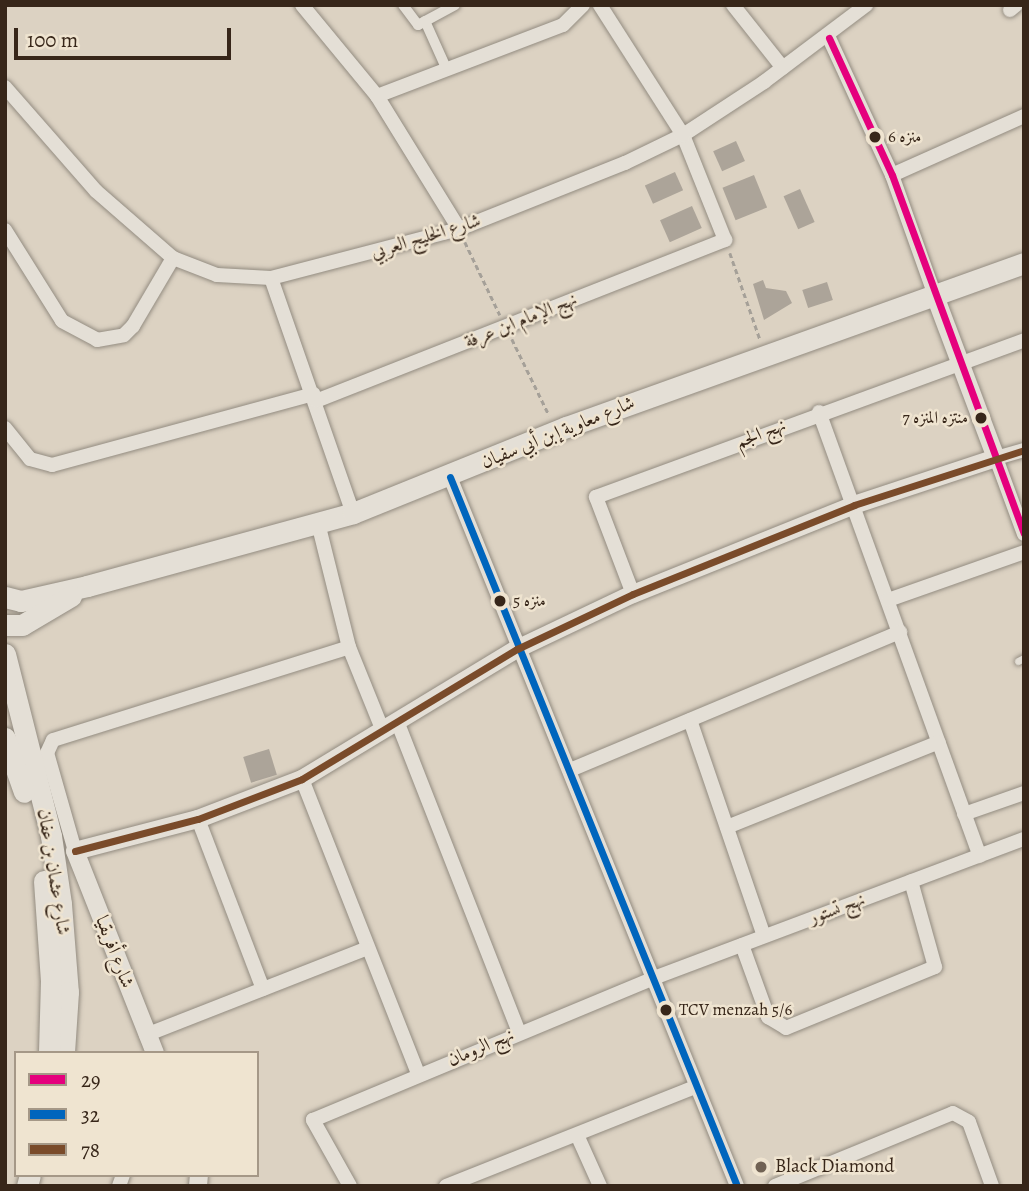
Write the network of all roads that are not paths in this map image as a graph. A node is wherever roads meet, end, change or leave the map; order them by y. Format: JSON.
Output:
{"nodes":[{"id":1,"x":302,"y":5,"type":"edge"},
{"id":2,"x":403,"y":5,"type":"edge"},
{"id":3,"x":455,"y":5,"type":"edge"},
{"id":4,"x":583,"y":5,"type":"edge"},
{"id":5,"x":600,"y":5,"type":"edge"},
{"id":6,"x":733,"y":5,"type":"edge"},
{"id":7,"x":866,"y":5,"type":"edge"},
{"id":8,"x":425,"y":21,"type":"junction"},
{"id":9,"x":829,"y":38,"type":"junction"},
{"id":10,"x":783,"y":68,"type":"junction"},
{"id":11,"x":447,"y":70,"type":"junction"},
{"id":12,"x":5,"y":87,"type":"edge"},
{"id":13,"x":377,"y":96,"type":"junction"},
{"id":14,"x":1024,"y":116,"type":"edge"},
{"id":15,"x":683,"y":135,"type":"junction"},
{"id":16,"x":892,"y":175,"type":"junction"},
{"id":17,"x":458,"y":229,"type":"junction"},
{"id":18,"x":5,"y":230,"type":"edge"},
{"id":19,"x":173,"y":258,"type":"junction"},
{"id":20,"x":1024,"y":263,"type":"edge"},
{"id":21,"x":271,"y":278,"type":"junction"},
{"id":22,"x":934,"y":293,"type":"junction"},
{"id":23,"x":1024,"y":340,"type":"edge"},
{"id":24,"x":957,"y":364,"type":"junction"},
{"id":25,"x":315,"y":398,"type":"junction"},
{"id":26,"x":819,"y":412,"type":"junction"},
{"id":27,"x":5,"y":428,"type":"edge"},
{"id":28,"x":1024,"y":450,"type":"edge"},
{"id":29,"x":996,"y":458,"type":"junction"},
{"id":30,"x":450,"y":477,"type":"junction"},
{"id":31,"x":854,"y":505,"type":"junction"},
{"id":32,"x":353,"y":513,"type":"junction"},
{"id":33,"x":318,"y":523,"type":"junction"},
{"id":34,"x":1024,"y":534,"type":"edge"},
{"id":35,"x":1024,"y":552,"type":"edge"},
{"id":36,"x":87,"y":586,"type":"junction"},
{"id":37,"x":633,"y":594,"type":"junction"},
{"id":38,"x":5,"y":597,"type":"edge"},
{"id":39,"x":888,"y":600,"type":"junction"},
{"id":40,"x":5,"y":625,"type":"edge"},
{"id":41,"x":900,"y":632,"type":"junction"},
{"id":42,"x":349,"y":647,"type":"junction"},
{"id":43,"x":517,"y":649,"type":"junction"},
{"id":44,"x":5,"y":654,"type":"edge"},
{"id":45,"x":690,"y":720,"type":"junction"},
{"id":46,"x":390,"y":726,"type":"junction"},
{"id":47,"x":5,"y":738,"type":"edge"},
{"id":48,"x":939,"y":742,"type":"junction"},
{"id":49,"x":570,"y":771,"type":"junction"},
{"id":50,"x":302,"y":779,"type":"junction"},
{"id":51,"x":1024,"y":793,"type":"edge"},
{"id":52,"x":964,"y":814,"type":"junction"},
{"id":53,"x":198,"y":819,"type":"junction"},
{"id":54,"x":727,"y":827,"type":"junction"},
{"id":55,"x":1024,"y":839,"type":"edge"},
{"id":56,"x":75,"y":851,"type":"junction"},
{"id":57,"x":980,"y":856,"type":"junction"},
{"id":58,"x":911,"y":881,"type":"junction"},
{"id":59,"x":764,"y":936,"type":"junction"},
{"id":60,"x":742,"y":945,"type":"junction"},
{"id":61,"x":368,"y":948,"type":"junction"},
{"id":62,"x":651,"y":979,"type":"junction"},
{"id":63,"x":262,"y":989,"type":"junction"},
{"id":64,"x":519,"y":1032,"type":"junction"},
{"id":65,"x":146,"y":1035,"type":"junction"},
{"id":66,"x":49,"y":1051,"type":"edge"},
{"id":67,"x":64,"y":1051,"type":"edge"},
{"id":68,"x":154,"y":1051,"type":"edge"},
{"id":69,"x":418,"y":1074,"type":"junction"},
{"id":70,"x":695,"y":1087,"type":"junction"},
{"id":71,"x":578,"y":1137,"type":"junction"},
{"id":72,"x":350,"y":1186,"type":"edge"},
{"id":73,"x":446,"y":1186,"type":"edge"},
{"id":74,"x":600,"y":1186,"type":"edge"},
{"id":75,"x":737,"y":1186,"type":"edge"},
{"id":76,"x":775,"y":1186,"type":"edge"},
{"id":77,"x":992,"y":1186,"type":"edge"}],
"edges":[{"from":1,"to":13,"type":"street"},
{"from":2,"to":8,"type":"street"},
{"from":3,"to":8,"type":"street"},
{"from":4,"to":11,"type":"street"},
{"from":5,"to":15,"type":"street"},
{"from":6,"to":10,"type":"street"},
{"from":7,"to":9,"type":"street","name":"شارع الخليج العربي"},
{"from":8,"to":11,"type":"street"},
{"from":9,"to":10,"type":"street","name":"شارع الخليج العربي"},
{"from":9,"to":16,"type":"street"},
{"from":10,"to":15,"type":"street","name":"شارع الخليج العربي"},
{"from":11,"to":13,"type":"street"},
{"from":12,"to":19,"type":"street","name":"شارع الخليج العربي"},
{"from":13,"to":17,"type":"street"},
{"from":14,"to":16,"type":"street"},
{"from":15,"to":17,"type":"street","name":"شارع الخليج العربي"},
{"from":15,"to":25,"type":"street","name":"نهج الإمام ابن عرفة"},
{"from":16,"to":22,"type":"street"},
{"from":17,"to":21,"type":"street","name":"شارع الخليج العربي"},
{"from":18,"to":19,"type":"street"},
{"from":19,"to":21,"type":"street","name":"شارع الخليج العربي"},
{"from":20,"to":22,"type":"main road","name":"شارع معاوية إبن أبي سفيان"},
{"from":21,"to":25,"type":"street"},
{"from":22,"to":24,"type":"street"},
{"from":22,"to":30,"type":"main road","name":"شارع معاوية إبن أبي سفيان"},
{"from":23,"to":24,"type":"street","name":"نهج الجم"},
{"from":24,"to":26,"type":"street","name":"نهج الجم"},
{"from":24,"to":29,"type":"street"},
{"from":25,"to":27,"type":"street","name":"نهج الإمام ابن عرفة"},
{"from":25,"to":32,"type":"street"},
{"from":26,"to":31,"type":"street"},
{"from":26,"to":37,"type":"street","name":"نهج الجم"},
{"from":28,"to":29,"type":"street"},
{"from":29,"to":31,"type":"street"},
{"from":29,"to":34,"type":"street"},
{"from":30,"to":32,"type":"main road","name":"شارع معاوية إبن أبي سفيان"},
{"from":30,"to":43,"type":"street"},
{"from":31,"to":37,"type":"street"},
{"from":31,"to":39,"type":"street"},
{"from":32,"to":33,"type":"main road","name":"شارع معاوية إبن أبي سفيان"},
{"from":33,"to":36,"type":"main road","name":"شارع معاوية إبن أبي سفيان"},
{"from":33,"to":42,"type":"street"},
{"from":35,"to":39,"type":"street"},
{"from":36,"to":38,"type":"main road","name":"شارع معاوية إبن أبي سفيان"},
{"from":36,"to":40,"type":"main road","name":"شارع معاوية إبن أبي سفيان"},
{"from":37,"to":43,"type":"street"},
{"from":39,"to":41,"type":"street"},
{"from":41,"to":45,"type":"street"},
{"from":41,"to":48,"type":"street"},
{"from":42,"to":46,"type":"street"},
{"from":42,"to":56,"type":"street"},
{"from":43,"to":46,"type":"street"},
{"from":43,"to":49,"type":"street"},
{"from":44,"to":67,"type":"main road","name":"شارع عثمان بن عفان"},
{"from":45,"to":49,"type":"street"},
{"from":45,"to":54,"type":"street"},
{"from":46,"to":50,"type":"street"},
{"from":46,"to":64,"type":"street"},
{"from":47,"to":66,"type":"main road","name":"شارع عثمان بن عفان"},
{"from":48,"to":52,"type":"street"},
{"from":48,"to":54,"type":"street"},
{"from":49,"to":62,"type":"street"},
{"from":50,"to":53,"type":"street"},
{"from":50,"to":61,"type":"street"},
{"from":51,"to":52,"type":"street"},
{"from":52,"to":57,"type":"street"},
{"from":53,"to":56,"type":"street"},
{"from":53,"to":63,"type":"street"},
{"from":54,"to":59,"type":"street"},
{"from":55,"to":57,"type":"street","name":"نهج تستور"},
{"from":56,"to":65,"type":"street","name":"شارع أفريقيا"},
{"from":57,"to":58,"type":"street","name":"نهج تستور"},
{"from":58,"to":59,"type":"street","name":"نهج تستور"},
{"from":58,"to":60,"type":"street"},
{"from":59,"to":60,"type":"street","name":"نهج تستور"},
{"from":60,"to":62,"type":"street","name":"نهج تستور"},
{"from":61,"to":63,"type":"street"},
{"from":61,"to":69,"type":"street"},
{"from":62,"to":64,"type":"street","name":"نهج الرومان"},
{"from":62,"to":70,"type":"street"},
{"from":63,"to":65,"type":"street"},
{"from":64,"to":69,"type":"street","name":"نهج الرومان"},
{"from":65,"to":68,"type":"street","name":"شارع أفريقيا"},
{"from":69,"to":72,"type":"street","name":"نهج الرومان"},
{"from":70,"to":71,"type":"street"},
{"from":70,"to":75,"type":"street"},
{"from":71,"to":73,"type":"street"},
{"from":71,"to":74,"type":"street"},
{"from":76,"to":77,"type":"street"}]}
